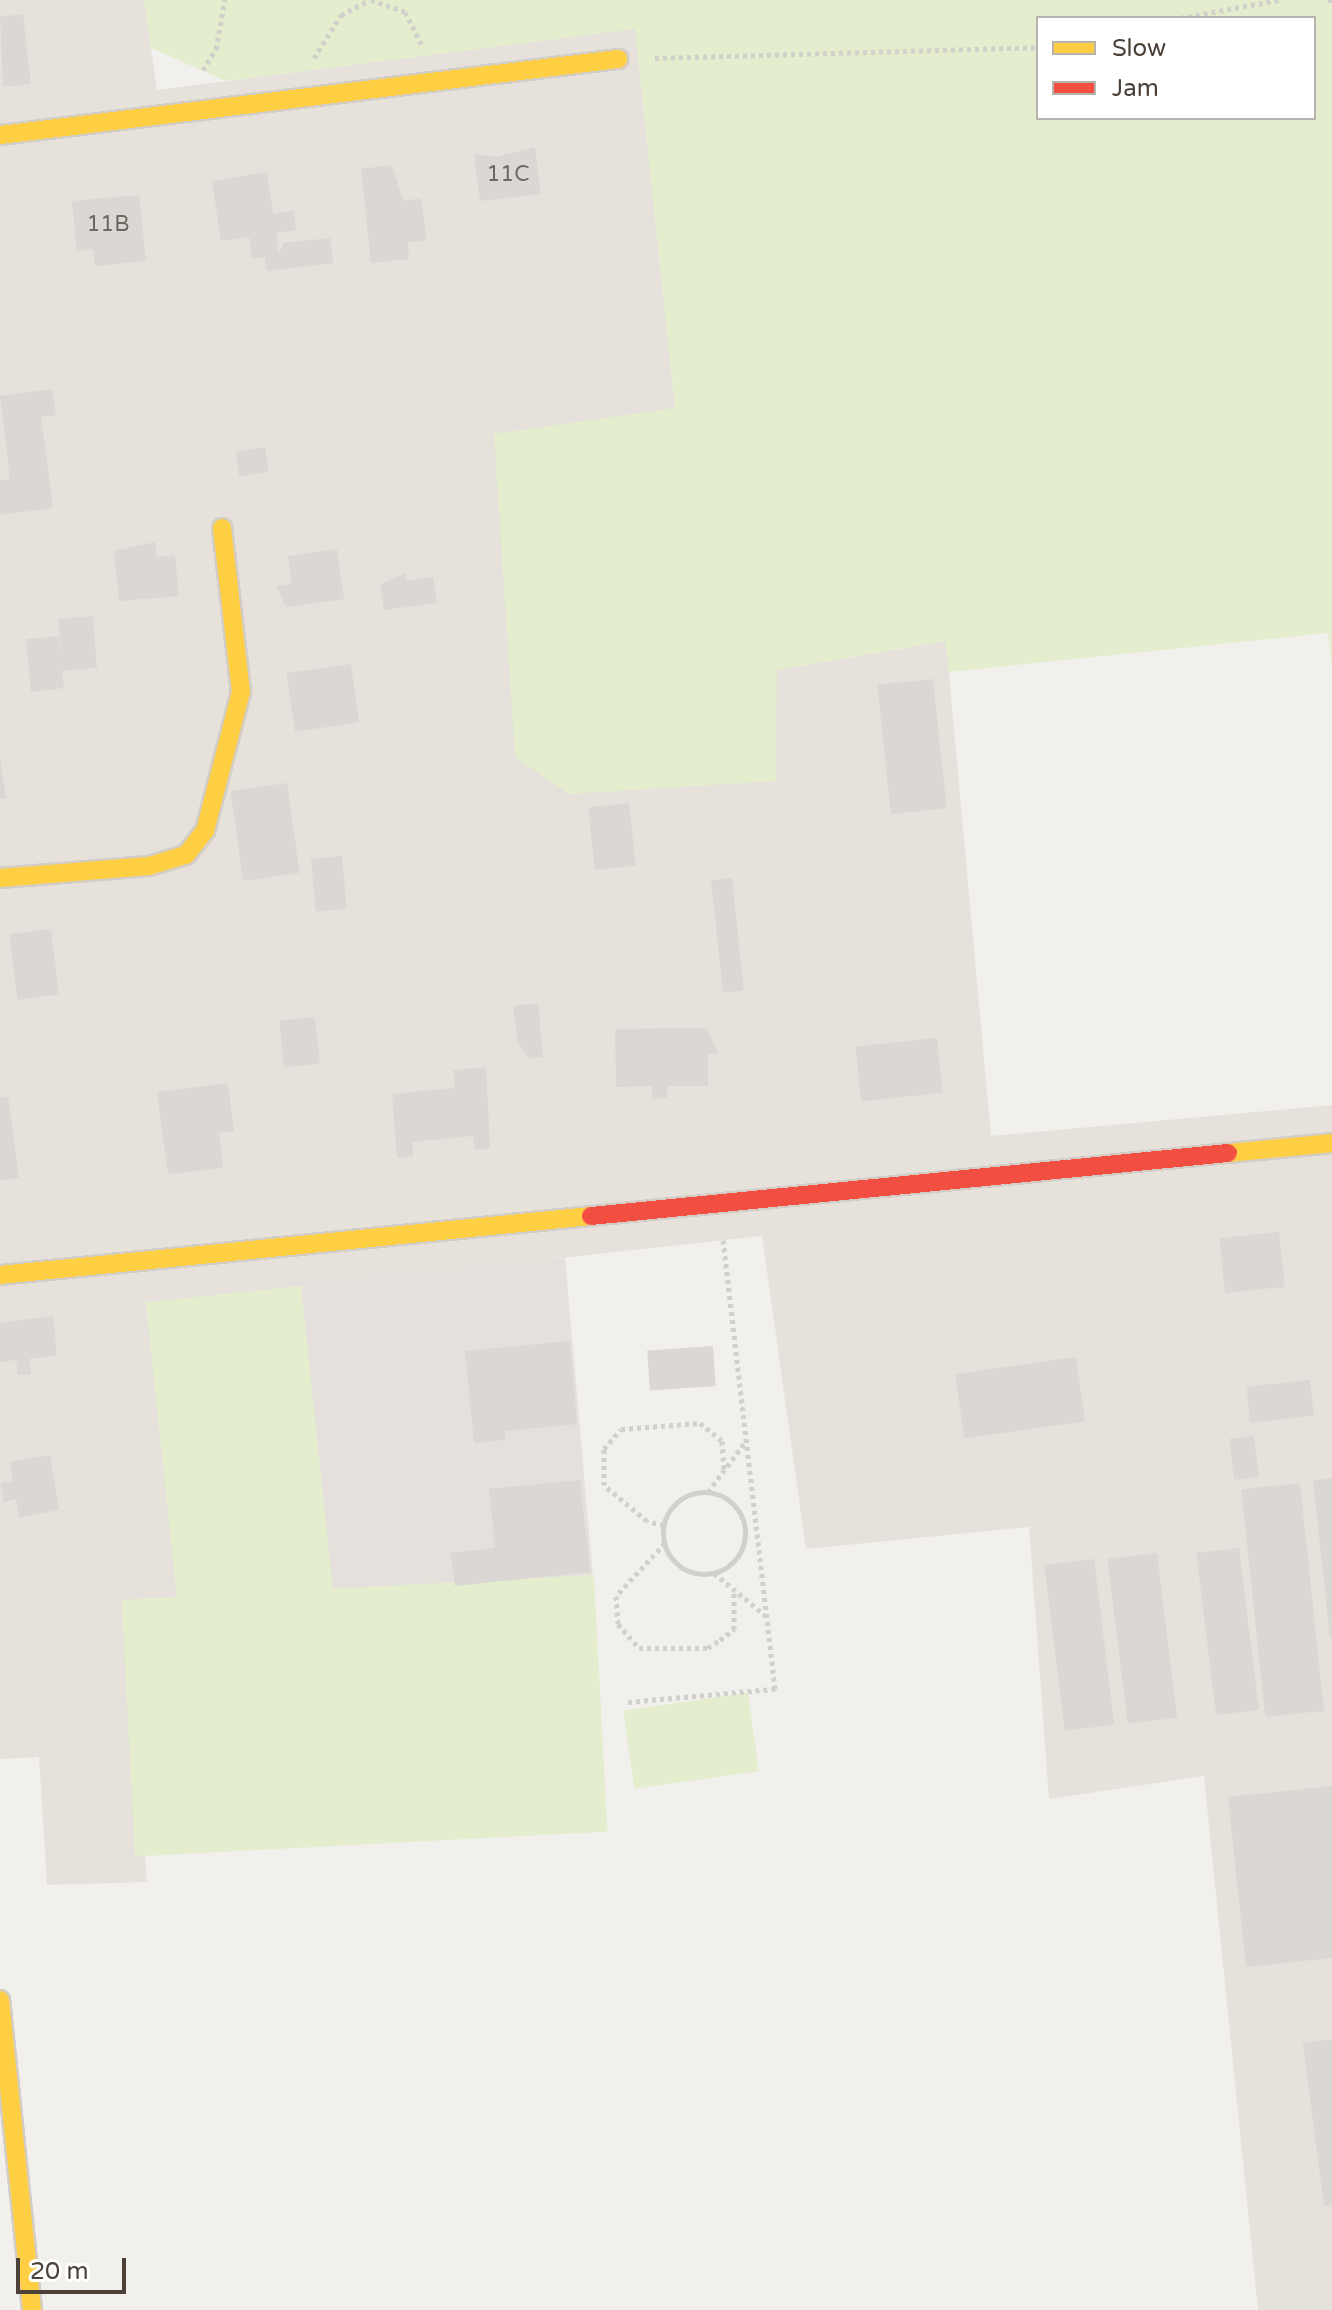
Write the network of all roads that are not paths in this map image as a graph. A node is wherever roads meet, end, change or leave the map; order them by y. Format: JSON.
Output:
{"nodes":[{"id":1,"x":618,"y":59,"type":"road end"},
{"id":2,"x":0,"y":135,"type":"edge"},
{"id":3,"x":222,"y":528,"type":"dead end"},
{"id":4,"x":0,"y":878,"type":"edge"},
{"id":5,"x":1332,"y":1143,"type":"edge"},
{"id":6,"x":0,"y":1275,"type":"edge"},
{"id":7,"x":0,"y":2000,"type":"edge"},
{"id":8,"x":32,"y":2310,"type":"edge"}],
"edges":[{"from":1,"to":2,"type":"street"},
{"from":3,"to":4,"type":"street"},
{"from":5,"to":6,"type":"street"},
{"from":7,"to":8,"type":"street"}]}
